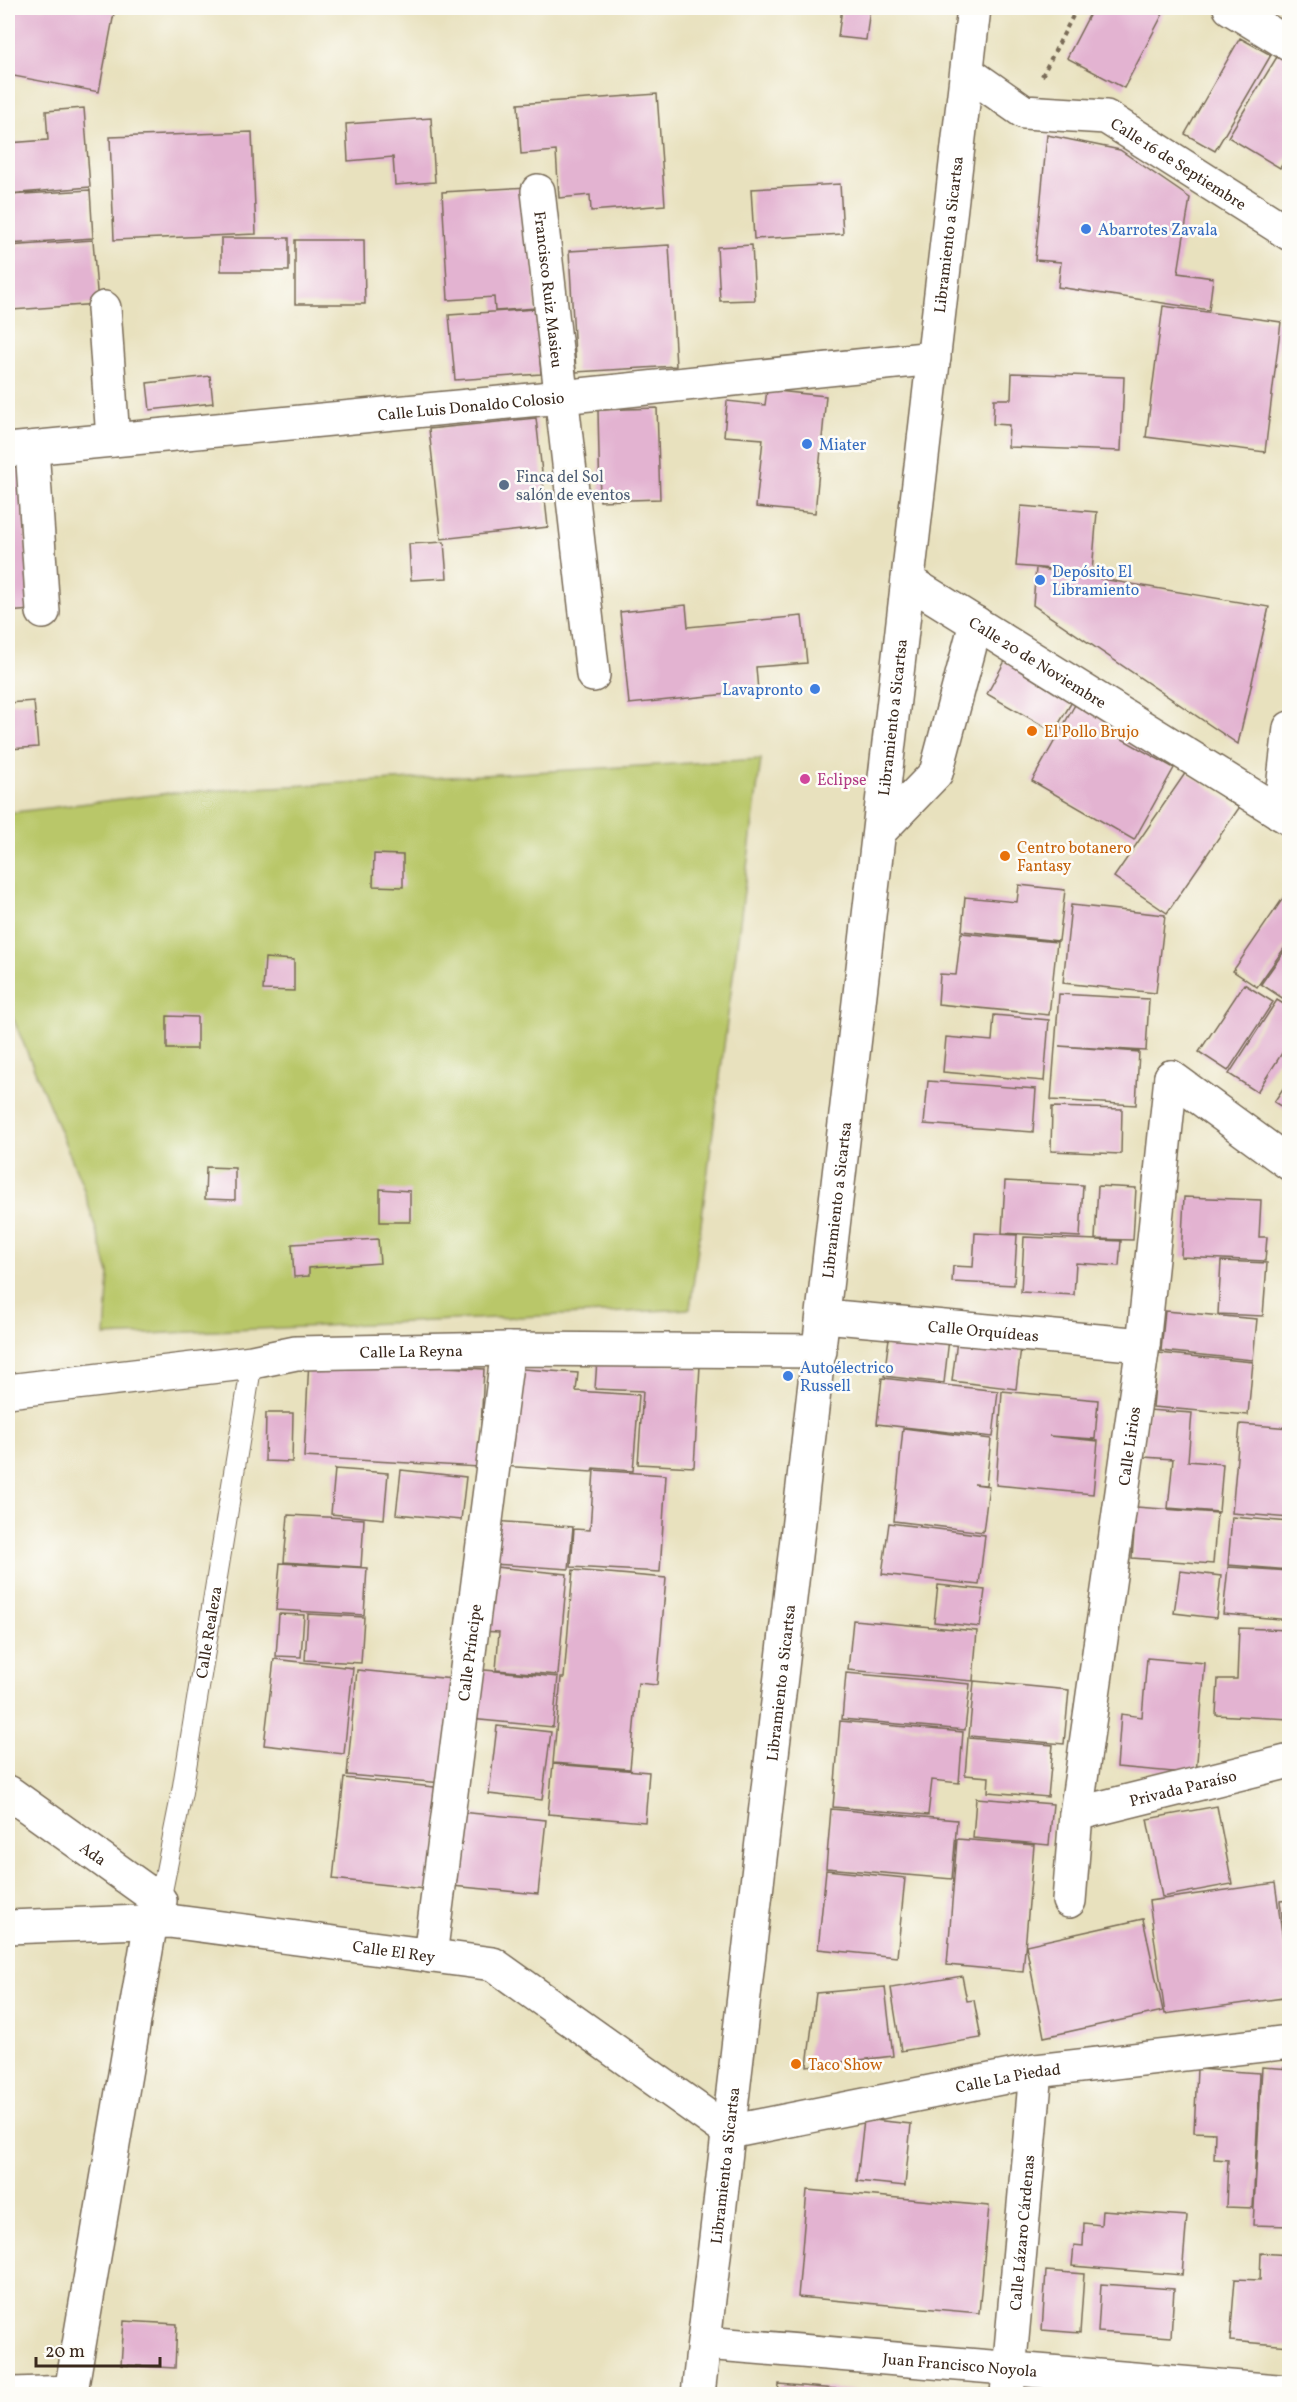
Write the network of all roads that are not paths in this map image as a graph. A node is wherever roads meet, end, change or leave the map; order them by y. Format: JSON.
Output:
{"nodes":[{"id":1,"x":974,"y":8,"type":"edge"},
{"id":2,"x":1230,"y":8,"type":"edge"},
{"id":3,"x":1290,"y":45,"type":"edge"},
{"id":4,"x":967,"y":72,"type":"junction"},
{"id":5,"x":538,"y":191,"type":"dead end"},
{"id":6,"x":1290,"y":234,"type":"edge"},
{"id":7,"x":104,"y":309,"type":"dead end"},
{"id":8,"x":934,"y":358,"type":"junction"},
{"id":9,"x":561,"y":397,"type":"junction"},
{"id":10,"x":113,"y":440,"type":"junction"},
{"id":11,"x":20,"y":449,"type":"edge"},
{"id":12,"x":908,"y":581,"type":"junction"},
{"id":13,"x":43,"y":612,"type":"dead end"},
{"id":14,"x":976,"y":623,"type":"junction"},
{"id":15,"x":593,"y":675,"type":"dead end"},
{"id":16,"x":1290,"y":728,"type":"edge"},
{"id":17,"x":1285,"y":816,"type":"edge"},
{"id":18,"x":880,"y":831,"type":"junction"},
{"id":19,"x":1290,"y":1164,"type":"edge"},
{"id":20,"x":824,"y":1316,"type":"junction"},
{"id":21,"x":1143,"y":1345,"type":"junction"},
{"id":22,"x":508,"y":1349,"type":"junction"},
{"id":23,"x":820,"y":1352,"type":"junction"},
{"id":24,"x":252,"y":1362,"type":"junction"},
{"id":25,"x":8,"y":1391,"type":"edge"},
{"id":26,"x":1290,"y":1761,"type":"edge"},
{"id":27,"x":8,"y":1792,"type":"edge"},
{"id":28,"x":1076,"y":1814,"type":"junction"},
{"id":29,"x":1069,"y":1901,"type":"dead end"},
{"id":30,"x":156,"y":1911,"type":"junction"},
{"id":31,"x":8,"y":1927,"type":"edge"},
{"id":32,"x":430,"y":1956,"type":"junction"},
{"id":33,"x":1290,"y":2042,"type":"edge"},
{"id":34,"x":1036,"y":2071,"type":"junction"},
{"id":35,"x":729,"y":2132,"type":"junction"},
{"id":36,"x":705,"y":2343,"type":"junction"},
{"id":37,"x":1008,"y":2382,"type":"edge"},
{"id":38,"x":1290,"y":2392,"type":"edge"},
{"id":39,"x":14,"y":2394,"type":"edge"},
{"id":40,"x":699,"y":2394,"type":"edge"}],
"edges":[{"from":1,"to":4,"type":"street","name":"Libramiento a Sicartsa"},
{"from":2,"to":3,"type":"street"},
{"from":4,"to":6,"type":"street","name":"Calle 16 de Septiembre"},
{"from":4,"to":8,"type":"street","name":"Libramiento a Sicartsa"},
{"from":5,"to":9,"type":"street","name":"Francisco Ruiz Masieu"},
{"from":7,"to":10,"type":"street"},
{"from":8,"to":9,"type":"street","name":"Calle Luis Donaldo Colosio"},
{"from":8,"to":12,"type":"street","name":"Libramiento a Sicartsa"},
{"from":9,"to":10,"type":"street","name":"Calle Luis Donaldo Colosio"},
{"from":9,"to":15,"type":"street","name":"Francisco Ruiz Masieu"},
{"from":10,"to":11,"type":"street","name":"Calle Luis Donaldo Colosio"},
{"from":11,"to":13,"type":"street"},
{"from":12,"to":14,"type":"street","name":"Calle 20 de Noviembre"},
{"from":12,"to":18,"type":"street","name":"Libramiento a Sicartsa"},
{"from":14,"to":17,"type":"street","name":"Calle 20 de Noviembre"},
{"from":14,"to":18,"type":"street"},
{"from":16,"to":17,"type":"street"},
{"from":18,"to":20,"type":"street","name":"Libramiento a Sicartsa"},
{"from":19,"to":21,"type":"street","name":"Calle Lirios"},
{"from":20,"to":21,"type":"street","name":"Calle Orquídeas"},
{"from":20,"to":23,"type":"street","name":"Libramiento a Sicartsa"},
{"from":21,"to":28,"type":"street","name":"Calle Lirios"},
{"from":22,"to":23,"type":"street","name":"Calle La Reyna"},
{"from":22,"to":24,"type":"street","name":"Calle La Reyna"},
{"from":22,"to":32,"type":"street","name":"Calle Príncipe"},
{"from":23,"to":35,"type":"street","name":"Libramiento a Sicartsa"},
{"from":24,"to":25,"type":"street","name":"Calle La Reyna"},
{"from":24,"to":30,"type":"lane","name":"Calle Realeza"},
{"from":26,"to":28,"type":"street","name":"Privada Paraíso"},
{"from":27,"to":30,"type":"street","name":"Ada"},
{"from":28,"to":29,"type":"street","name":"Calle Lirios"},
{"from":30,"to":31,"type":"street","name":"Calle El Rey"},
{"from":30,"to":32,"type":"street","name":"Calle El Rey"},
{"from":30,"to":39,"type":"street"},
{"from":32,"to":35,"type":"street","name":"Calle El Rey"},
{"from":33,"to":34,"type":"street","name":"Calle La Piedad"},
{"from":34,"to":35,"type":"street","name":"Calle La Piedad"},
{"from":34,"to":37,"type":"street","name":"Calle Lázaro Cárdenas"},
{"from":35,"to":36,"type":"street","name":"Libramiento a Sicartsa"},
{"from":36,"to":37,"type":"street","name":"Juan Francisco Noyola"},
{"from":36,"to":40,"type":"street","name":"Libramiento a Sicartsa"},
{"from":37,"to":38,"type":"street","name":"Juan Francisco Noyola"}]}
